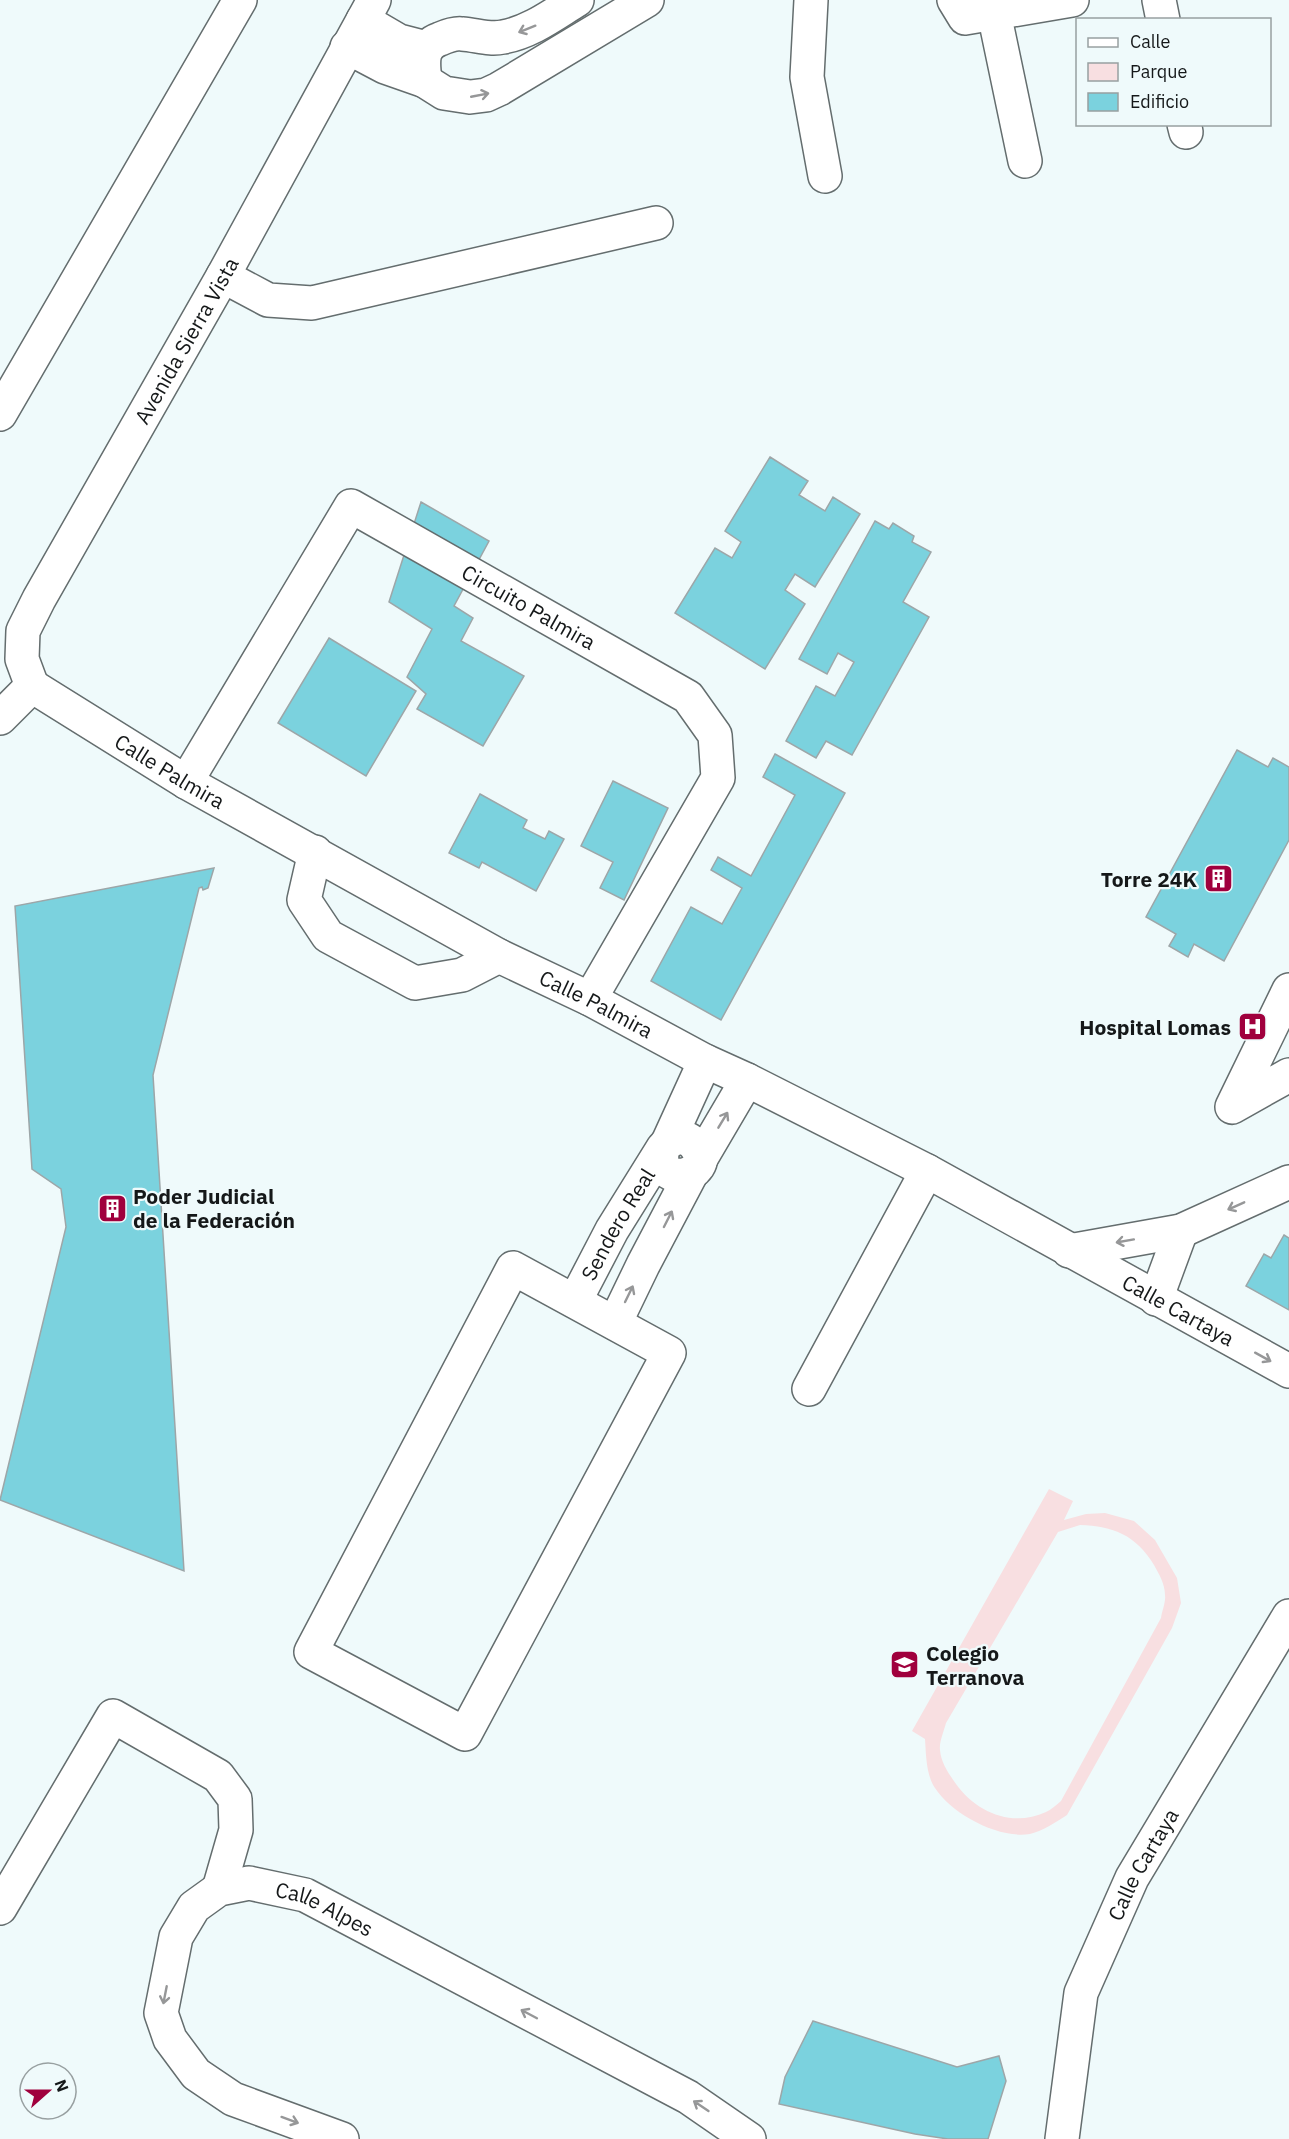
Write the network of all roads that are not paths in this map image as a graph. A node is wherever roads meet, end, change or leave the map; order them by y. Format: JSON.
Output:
{"nodes":[{"id":1,"x":240,"y":0,"type":"edge"},
{"id":2,"x":577,"y":0,"type":"edge"},
{"id":3,"x":647,"y":0,"type":"edge"},
{"id":4,"x":811,"y":0,"type":"edge"},
{"id":5,"x":954,"y":0,"type":"edge"},
{"id":6,"x":1072,"y":0,"type":"edge"},
{"id":7,"x":1160,"y":0,"type":"edge"},
{"id":8,"x":994,"y":13,"type":"junction"},
{"id":9,"x":1163,"y":18,"type":"edge"},
{"id":10,"x":362,"y":22,"type":"edge"},
{"id":11,"x":426,"y":48,"type":"junction"},
{"id":12,"x":425,"y":81,"type":"junction"},
{"id":13,"x":1025,"y":161,"type":"dead end"},
{"id":14,"x":825,"y":176,"type":"dead end"},
{"id":15,"x":656,"y":223,"type":"dead end"},
{"id":16,"x":223,"y":276,"type":"junction"},
{"id":17,"x":0,"y":414,"type":"edge"},
{"id":18,"x":32,"y":686,"type":"junction"},
{"id":19,"x":0,"y":718,"type":"edge"},
{"id":20,"x":186,"y":782,"type":"junction"},
{"id":21,"x":315,"y":852,"type":"junction"},
{"id":22,"x":499,"y":957,"type":"junction"},
{"id":23,"x":1289,"y":990,"type":"edge"},
{"id":24,"x":590,"y":999,"type":"junction"},
{"id":25,"x":705,"y":1061,"type":"junction"},
{"id":26,"x":1289,"y":1075,"type":"edge"},
{"id":27,"x":747,"y":1080,"type":"junction"},
{"id":28,"x":665,"y":1145,"type":"junction"},
{"id":29,"x":696,"y":1166,"type":"junction"},
{"id":30,"x":927,"y":1171,"type":"junction"},
{"id":31,"x":1289,"y":1182,"type":"edge"},
{"id":32,"x":1181,"y":1230,"type":"junction"},
{"id":33,"x":1069,"y":1251,"type":"junction"},
{"id":34,"x":1156,"y":1299,"type":"junction"},
{"id":35,"x":575,"y":1300,"type":"junction"},
{"id":36,"x":615,"y":1323,"type":"junction"},
{"id":37,"x":1289,"y":1371,"type":"edge"},
{"id":38,"x":809,"y":1389,"type":"dead end"},
{"id":39,"x":1289,"y":1616,"type":"edge"},
{"id":40,"x":219,"y":1889,"type":"junction"},
{"id":41,"x":0,"y":1908,"type":"edge"},
{"id":42,"x":342,"y":2139,"type":"edge"},
{"id":43,"x":749,"y":2139,"type":"edge"},
{"id":44,"x":1062,"y":2139,"type":"edge"}],
"edges":[{"from":1,"to":17,"type":"street"},
{"from":2,"to":11,"type":"street","one_way":true},
{"from":12,"to":3,"type":"street","one_way":true},
{"from":4,"to":14,"type":"street"},
{"from":5,"to":8,"type":"street"},
{"from":6,"to":8,"type":"street"},
{"from":7,"to":9,"type":"street"},
{"from":8,"to":13,"type":"street"},
{"from":10,"to":11,"type":"street"},
{"from":10,"to":12,"type":"street"},
{"from":10,"to":16,"type":"street","name":"Avenida Sierra Vista"},
{"from":11,"to":12,"type":"street"},
{"from":15,"to":16,"type":"street"},
{"from":16,"to":18,"type":"street","name":"Avenida Sierra Vista"},
{"from":18,"to":19,"type":"street"},
{"from":18,"to":20,"type":"street","name":"Calle Palmira"},
{"from":20,"to":21,"type":"street","name":"Calle Palmira"},
{"from":20,"to":24,"type":"street","name":"Circuito Palmira"},
{"from":21,"to":22,"type":"street","name":"Calle Palmira"},
{"from":21,"to":22,"type":"street"},
{"from":22,"to":24,"type":"street","name":"Calle Palmira"},
{"from":23,"to":26,"type":"street"},
{"from":24,"to":25,"type":"street","name":"Calle Palmira"},
{"from":25,"to":27,"type":"street","name":"Calle Palmira"},
{"from":25,"to":28,"type":"street","name":"Sendero Real"},
{"from":29,"to":27,"type":"street","name":"Sendero Real","one_way":true},
{"from":27,"to":30,"type":"street","name":"Calle Palmira"},
{"from":28,"to":29,"type":"street"},
{"from":28,"to":35,"type":"street","name":"Sendero Real"},
{"from":36,"to":29,"type":"street","name":"Sendero Real","one_way":true},
{"from":30,"to":33,"type":"street","name":"Calle Palmira"},
{"from":30,"to":38,"type":"street"},
{"from":31,"to":32,"type":"street","one_way":true},
{"from":32,"to":33,"type":"street","one_way":true},
{"from":32,"to":34,"type":"street"},
{"from":33,"to":34,"type":"street","name":"Calle Cartaya"},
{"from":34,"to":37,"type":"street","name":"Calle Cartaya","one_way":true},
{"from":35,"to":36,"type":"street"},
{"from":35,"to":36,"type":"street"},
{"from":39,"to":44,"type":"street","name":"Calle Cartaya"},
{"from":40,"to":41,"type":"street"},
{"from":40,"to":42,"type":"street","name":"Calle Alpes","one_way":true},
{"from":43,"to":40,"type":"street","name":"Calle Alpes","one_way":true}]}
